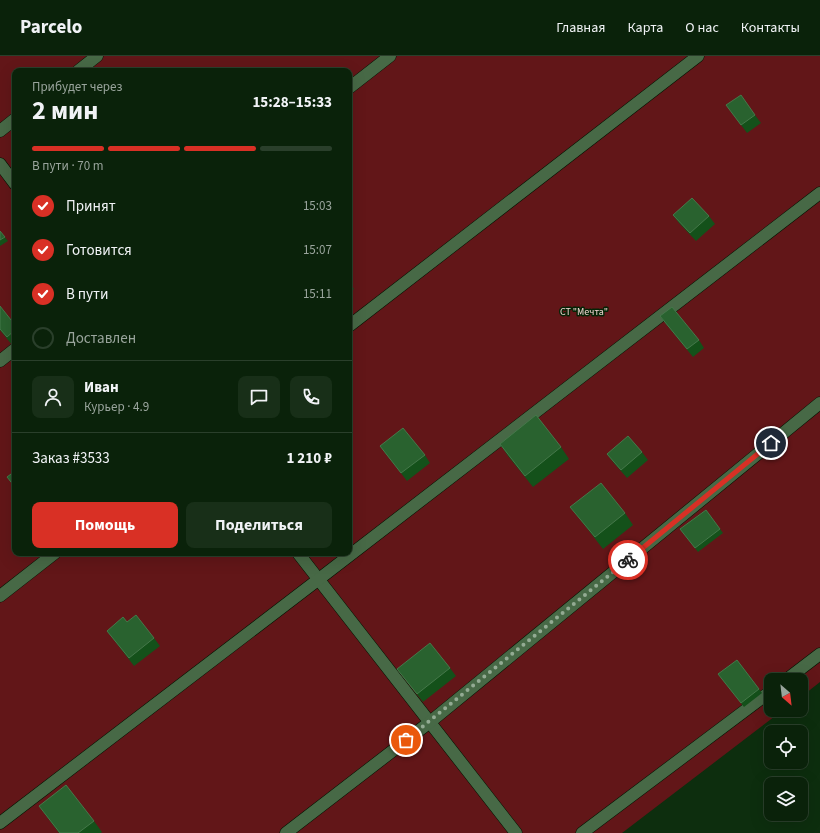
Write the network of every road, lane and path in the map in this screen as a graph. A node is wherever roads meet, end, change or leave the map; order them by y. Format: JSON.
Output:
{"nodes":[{"id":1,"x":97,"y":56,"type":"edge"},
{"id":2,"x":390,"y":56,"type":"edge"},
{"id":3,"x":698,"y":56,"type":"edge"},
{"id":4,"x":82,"y":68,"type":"edge"},
{"id":5,"x":352,"y":86,"type":"edge"},
{"id":6,"x":12,"y":121,"type":"edge"},
{"id":7,"x":0,"y":131,"type":"edge"},
{"id":8,"x":0,"y":164,"type":"edge"},
{"id":9,"x":12,"y":180,"type":"edge"},
{"id":10,"x":820,"y":193,"type":"edge"},
{"id":11,"x":352,"y":324,"type":"edge"},
{"id":12,"x":12,"y":351,"type":"edge"},
{"id":13,"x":0,"y":361,"type":"edge"},
{"id":14,"x":820,"y":403,"type":"edge"},
{"id":15,"x":352,"y":555,"type":"edge"},
{"id":16,"x":51,"y":556,"type":"edge"},
{"id":17,"x":300,"y":556,"type":"edge"},
{"id":18,"x":350,"y":556,"type":"edge"},
{"id":19,"x":319,"y":580,"type":"junction"},
{"id":20,"x":0,"y":596,"type":"edge"},
{"id":21,"x":820,"y":654,"type":"edge"},
{"id":22,"x":795,"y":673,"type":"edge"},
{"id":23,"x":764,"y":696,"type":"edge"},
{"id":24,"x":430,"y":722,"type":"junction"},
{"id":25,"x":0,"y":822,"type":"edge"},
{"id":26,"x":286,"y":833,"type":"edge"},
{"id":27,"x":516,"y":833,"type":"edge"},
{"id":28,"x":582,"y":833,"type":"edge"}],
"edges":[{"from":1,"to":4,"type":"lane"},
{"from":2,"to":5,"type":"lane"},
{"from":3,"to":11,"type":"lane"},
{"from":6,"to":7,"type":"lane"},
{"from":8,"to":9,"type":"lane"},
{"from":10,"to":15,"type":"lane"},
{"from":12,"to":13,"type":"lane"},
{"from":14,"to":24,"type":"lane"},
{"from":16,"to":20,"type":"lane"},
{"from":17,"to":19,"type":"lane"},
{"from":18,"to":19,"type":"lane"},
{"from":19,"to":24,"type":"lane"},
{"from":19,"to":25,"type":"lane"},
{"from":21,"to":22,"type":"lane"},
{"from":23,"to":28,"type":"lane"},
{"from":24,"to":26,"type":"lane"},
{"from":24,"to":27,"type":"lane"}]}
